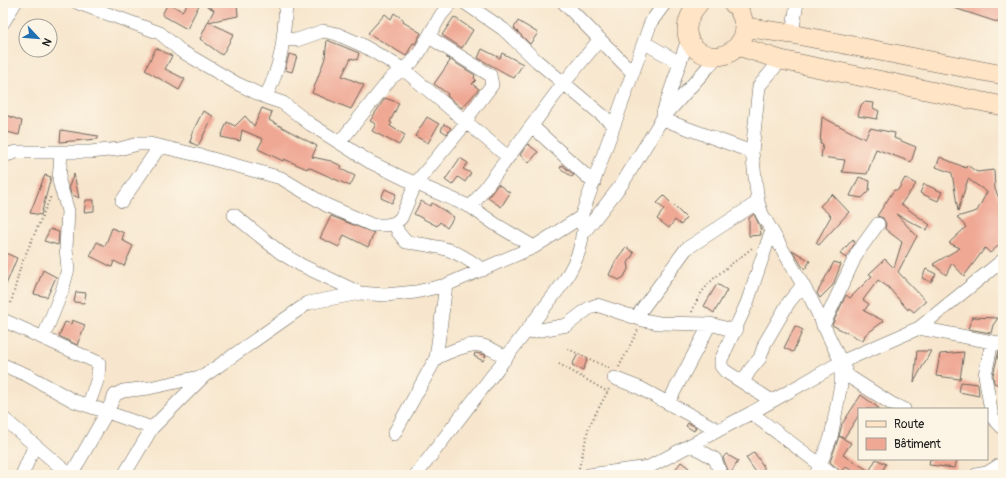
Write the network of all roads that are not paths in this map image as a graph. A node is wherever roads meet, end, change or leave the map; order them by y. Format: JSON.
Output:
{"nodes":[{"id":1,"x":16,"y":3,"type":"edge"},
{"id":2,"x":78,"y":3,"type":"edge"},
{"id":3,"x":286,"y":3,"type":"edge"},
{"id":4,"x":451,"y":3,"type":"edge"},
{"id":5,"x":465,"y":3,"type":"edge"},
{"id":6,"x":564,"y":3,"type":"edge"},
{"id":7,"x":664,"y":3,"type":"edge"},
{"id":8,"x":732,"y":3,"type":"edge"},
{"id":9,"x":797,"y":3,"type":"edge"},
{"id":10,"x":690,"y":6,"type":"edge"},
{"id":11,"x":3,"y":23,"type":"edge"},
{"id":12,"x":745,"y":27,"type":"junction"},
{"id":13,"x":792,"y":34,"type":"junction"},
{"id":14,"x":430,"y":37,"type":"junction"},
{"id":15,"x":284,"y":39,"type":"junction"},
{"id":16,"x":600,"y":39,"type":"junction"},
{"id":17,"x":688,"y":39,"type":"junction"},
{"id":18,"x":645,"y":43,"type":"junction"},
{"id":19,"x":738,"y":46,"type":"junction"},
{"id":20,"x":717,"y":56,"type":"junction"},
{"id":21,"x":781,"y":60,"type":"junction"},
{"id":22,"x":680,"y":63,"type":"junction"},
{"id":23,"x":403,"y":69,"type":"junction"},
{"id":24,"x":632,"y":72,"type":"junction"},
{"id":25,"x":1003,"y":75,"type":"edge"},
{"id":26,"x":564,"y":84,"type":"junction"},
{"id":27,"x":265,"y":97,"type":"junction"},
{"id":28,"x":1003,"y":106,"type":"edge"},
{"id":29,"x":662,"y":119,"type":"junction"},
{"id":30,"x":466,"y":123,"type":"junction"},
{"id":31,"x":614,"y":125,"type":"junction"},
{"id":32,"x":532,"y":126,"type":"junction"},
{"id":33,"x":340,"y":142,"type":"junction"},
{"id":34,"x":160,"y":146,"type":"junction"},
{"id":35,"x":752,"y":152,"type":"junction"},
{"id":36,"x":61,"y":153,"type":"junction"},
{"id":37,"x":3,"y":156,"type":"edge"},
{"id":38,"x":508,"y":157,"type":"junction"},
{"id":39,"x":594,"y":183,"type":"junction"},
{"id":40,"x":416,"y":184,"type":"junction"},
{"id":41,"x":122,"y":201,"type":"dead end"},
{"id":42,"x":758,"y":202,"type":"junction"},
{"id":43,"x":471,"y":207,"type":"junction"},
{"id":44,"x":234,"y":215,"type":"dead end"},
{"id":45,"x":581,"y":217,"type":"junction"},
{"id":46,"x":395,"y":223,"type":"junction"},
{"id":47,"x":878,"y":224,"type":"dead end"},
{"id":48,"x":771,"y":232,"type":"junction"},
{"id":49,"x":582,"y":236,"type":"junction"},
{"id":50,"x":534,"y":247,"type":"junction"},
{"id":51,"x":1003,"y":260,"type":"edge"},
{"id":52,"x":483,"y":270,"type":"junction"},
{"id":53,"x":446,"y":285,"type":"junction"},
{"id":54,"x":803,"y":285,"type":"junction"},
{"id":55,"x":360,"y":293,"type":"junction"},
{"id":56,"x":640,"y":318,"type":"junction"},
{"id":57,"x":3,"y":320,"type":"edge"},
{"id":58,"x":710,"y":324,"type":"junction"},
{"id":59,"x":823,"y":326,"type":"junction"},
{"id":60,"x":918,"y":328,"type":"junction"},
{"id":61,"x":736,"y":331,"type":"junction"},
{"id":62,"x":525,"y":333,"type":"junction"},
{"id":63,"x":43,"y":338,"type":"junction"},
{"id":64,"x":998,"y":343,"type":"edge"},
{"id":65,"x":506,"y":357,"type":"junction"},
{"id":66,"x":436,"y":358,"type":"junction"},
{"id":67,"x":841,"y":362,"type":"junction"},
{"id":68,"x":3,"y":365,"type":"edge"},
{"id":69,"x":204,"y":376,"type":"junction"},
{"id":70,"x":615,"y":376,"type":"road end"},
{"id":71,"x":743,"y":382,"type":"junction"},
{"id":72,"x":772,"y":401,"type":"junction"},
{"id":73,"x":668,"y":403,"type":"junction"},
{"id":74,"x":88,"y":406,"type":"junction"},
{"id":75,"x":902,"y":408,"type":"edge"},
{"id":76,"x":107,"y":412,"type":"junction"},
{"id":77,"x":751,"y":413,"type":"junction"},
{"id":78,"x":3,"y":418,"type":"edge"},
{"id":79,"x":152,"y":428,"type":"junction"},
{"id":80,"x":1003,"y":428,"type":"edge"},
{"id":81,"x":718,"y":430,"type":"junction"},
{"id":82,"x":394,"y":434,"type":"dead end"},
{"id":83,"x":691,"y":445,"type":"junction"},
{"id":84,"x":34,"y":447,"type":"junction"},
{"id":85,"x":1003,"y":463,"type":"edge"},
{"id":86,"x":818,"y":470,"type":"edge"},
{"id":87,"x":646,"y":471,"type":"edge"},
{"id":88,"x":22,"y":475,"type":"edge"},
{"id":89,"x":70,"y":475,"type":"edge"},
{"id":90,"x":124,"y":475,"type":"edge"},
{"id":91,"x":416,"y":475,"type":"edge"},
{"id":92,"x":589,"y":475,"type":"edge"},
{"id":93,"x":721,"y":475,"type":"edge"},
{"id":94,"x":834,"y":475,"type":"edge"},
{"id":95,"x":976,"y":475,"type":"edge"}],
"edges":[{"from":1,"to":11,"type":"street"},
{"from":2,"to":27,"type":"street"},
{"from":3,"to":15,"type":"street"},
{"from":4,"to":14,"type":"street"},
{"from":5,"to":26,"type":"street"},
{"from":6,"to":16,"type":"street"},
{"from":7,"to":18,"type":"street"},
{"from":8,"to":12,"type":"main road"},
{"from":9,"to":13,"type":"street"},
{"from":10,"to":17,"type":"main road"},
{"from":12,"to":13,"type":"main road"},
{"from":12,"to":19,"type":"main road"},
{"from":13,"to":25,"type":"main road"},
{"from":14,"to":23,"type":"street"},
{"from":14,"to":30,"type":"street"},
{"from":15,"to":23,"type":"street"},
{"from":15,"to":27,"type":"street"},
{"from":16,"to":24,"type":"street"},
{"from":16,"to":26,"type":"street"},
{"from":17,"to":20,"type":"main road"},
{"from":17,"to":22,"type":"street"},
{"from":18,"to":22,"type":"street"},
{"from":18,"to":24,"type":"street"},
{"from":19,"to":20,"type":"main road"},
{"from":19,"to":21,"type":"main road"},
{"from":20,"to":29,"type":"street"},
{"from":21,"to":28,"type":"main road"},
{"from":21,"to":35,"type":"street"},
{"from":22,"to":29,"type":"street"},
{"from":23,"to":30,"type":"street"},
{"from":23,"to":33,"type":"street"},
{"from":24,"to":31,"type":"street"},
{"from":26,"to":31,"type":"street"},
{"from":26,"to":32,"type":"street"},
{"from":27,"to":33,"type":"street"},
{"from":29,"to":35,"type":"street"},
{"from":29,"to":49,"type":"street"},
{"from":30,"to":38,"type":"street"},
{"from":30,"to":40,"type":"street"},
{"from":31,"to":39,"type":"street"},
{"from":32,"to":38,"type":"street"},
{"from":32,"to":39,"type":"street"},
{"from":33,"to":40,"type":"street"},
{"from":34,"to":36,"type":"street"},
{"from":34,"to":41,"type":"street"},
{"from":34,"to":46,"type":"street"},
{"from":35,"to":42,"type":"street"},
{"from":36,"to":37,"type":"street"},
{"from":36,"to":63,"type":"street"},
{"from":38,"to":43,"type":"street"},
{"from":39,"to":45,"type":"street"},
{"from":40,"to":43,"type":"street"},
{"from":40,"to":46,"type":"street"},
{"from":42,"to":48,"type":"street"},
{"from":42,"to":56,"type":"street"},
{"from":43,"to":50,"type":"street"},
{"from":44,"to":55,"type":"street"},
{"from":45,"to":49,"type":"street"},
{"from":45,"to":50,"type":"street"},
{"from":46,"to":52,"type":"street"},
{"from":47,"to":59,"type":"street"},
{"from":48,"to":54,"type":"street"},
{"from":48,"to":61,"type":"street"},
{"from":49,"to":62,"type":"street"},
{"from":50,"to":52,"type":"street"},
{"from":51,"to":60,"type":"street"},
{"from":52,"to":53,"type":"street"},
{"from":53,"to":55,"type":"street"},
{"from":53,"to":66,"type":"street"},
{"from":54,"to":59,"type":"street"},
{"from":54,"to":71,"type":"street"},
{"from":55,"to":69,"type":"street"},
{"from":56,"to":58,"type":"street"},
{"from":56,"to":62,"type":"street"},
{"from":57,"to":63,"type":"street"},
{"from":58,"to":61,"type":"street"},
{"from":58,"to":73,"type":"street"},
{"from":59,"to":67,"type":"street"},
{"from":60,"to":64,"type":"street"},
{"from":60,"to":67,"type":"street"},
{"from":61,"to":71,"type":"street"},
{"from":62,"to":65,"type":"street"},
{"from":63,"to":74,"type":"street"},
{"from":64,"to":80,"type":"street"},
{"from":65,"to":66,"type":"street"},
{"from":65,"to":91,"type":"street"},
{"from":66,"to":82,"type":"street"},
{"from":67,"to":72,"type":"street"},
{"from":67,"to":75,"type":"street"},
{"from":67,"to":86,"type":"street"},
{"from":68,"to":74,"type":"street"},
{"from":69,"to":76,"type":"street"},
{"from":69,"to":79,"type":"street"},
{"from":70,"to":73,"type":"street"},
{"from":71,"to":72,"type":"street"},
{"from":72,"to":77,"type":"street"},
{"from":73,"to":81,"type":"street"},
{"from":74,"to":76,"type":"street"},
{"from":76,"to":79,"type":"street"},
{"from":76,"to":89,"type":"street"},
{"from":77,"to":81,"type":"street"},
{"from":77,"to":86,"type":"street"},
{"from":78,"to":84,"type":"street"},
{"from":79,"to":90,"type":"street"},
{"from":81,"to":83,"type":"street"},
{"from":83,"to":87,"type":"street"},
{"from":83,"to":93,"type":"street"},
{"from":84,"to":88,"type":"street"},
{"from":84,"to":89,"type":"street"},
{"from":85,"to":95,"type":"street"},
{"from":86,"to":94,"type":"street"},
{"from":87,"to":92,"type":"street"}]}
